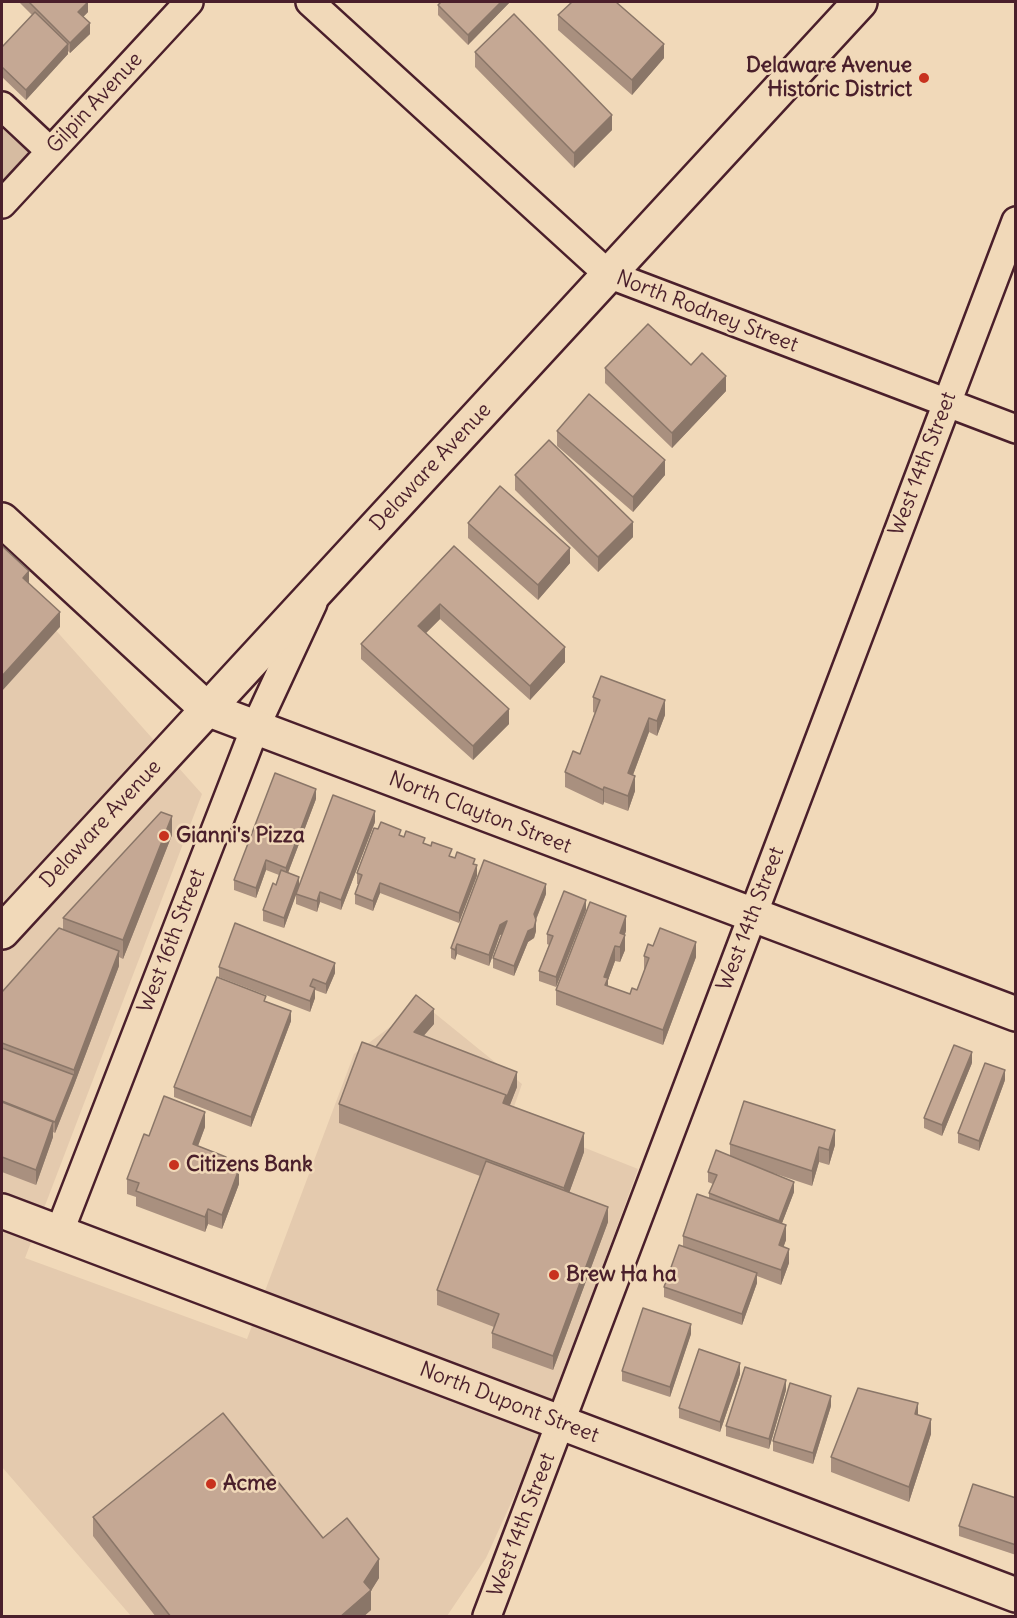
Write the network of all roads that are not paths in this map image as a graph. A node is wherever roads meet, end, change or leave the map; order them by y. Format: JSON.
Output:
{"nodes":[{"id":1,"x":189,"y":2,"type":"edge"},
{"id":2,"x":310,"y":2,"type":"edge"},
{"id":3,"x":860,"y":2,"type":"edge"},
{"id":4,"x":2,"y":106,"type":"edge"},
{"id":5,"x":51,"y":151,"type":"junction"},
{"id":6,"x":2,"y":204,"type":"edge"},
{"id":7,"x":1016,"y":221,"type":"edge"},
{"id":8,"x":608,"y":274,"type":"junction"},
{"id":9,"x":946,"y":403,"type":"junction"},
{"id":10,"x":1016,"y":429,"type":"edge"},
{"id":11,"x":2,"y":520,"type":"edge"},
{"id":12,"x":321,"y":586,"type":"junction"},
{"id":13,"x":207,"y":709,"type":"junction"},
{"id":14,"x":255,"y":728,"type":"junction"},
{"id":15,"x":752,"y":915,"type":"junction"},
{"id":16,"x":2,"y":932,"type":"edge"},
{"id":17,"x":1016,"y":1014,"type":"edge"},
{"id":18,"x":2,"y":1211,"type":"edge"},
{"id":19,"x":59,"y":1233,"type":"junction"},
{"id":20,"x":560,"y":1423,"type":"junction"},
{"id":21,"x":1016,"y":1595,"type":"edge"},
{"id":22,"x":487,"y":1617,"type":"edge"}],
"edges":[{"from":1,"to":5,"type":"street","name":"Gilpin Avenue"},
{"from":2,"to":8,"type":"street","name":"North Rodney Street"},
{"from":3,"to":8,"type":"street","name":"Delaware Avenue"},
{"from":4,"to":5,"type":"street"},
{"from":5,"to":6,"type":"street","name":"Gilpin Avenue"},
{"from":7,"to":9,"type":"street","name":"West 14th Street"},
{"from":8,"to":9,"type":"street","name":"North Rodney Street"},
{"from":8,"to":12,"type":"street","name":"Delaware Avenue"},
{"from":9,"to":10,"type":"street","name":"North Rodney Street"},
{"from":9,"to":15,"type":"street","name":"West 14th Street"},
{"from":11,"to":13,"type":"street","name":"North Clayton Street"},
{"from":12,"to":13,"type":"street","name":"Delaware Avenue"},
{"from":12,"to":14,"type":"street","name":"West 16th Street"},
{"from":13,"to":14,"type":"street","name":"North Clayton Street"},
{"from":13,"to":16,"type":"street","name":"Delaware Avenue"},
{"from":14,"to":15,"type":"street","name":"North Clayton Street"},
{"from":14,"to":19,"type":"street","name":"West 16th Street"},
{"from":15,"to":17,"type":"street","name":"North Clayton Street"},
{"from":15,"to":20,"type":"street","name":"West 14th Street"},
{"from":18,"to":19,"type":"street","name":"North Dupont Street"},
{"from":19,"to":20,"type":"street","name":"North Dupont Street"},
{"from":20,"to":21,"type":"street","name":"North Dupont Street"},
{"from":20,"to":22,"type":"street","name":"West 14th Street"}]}
